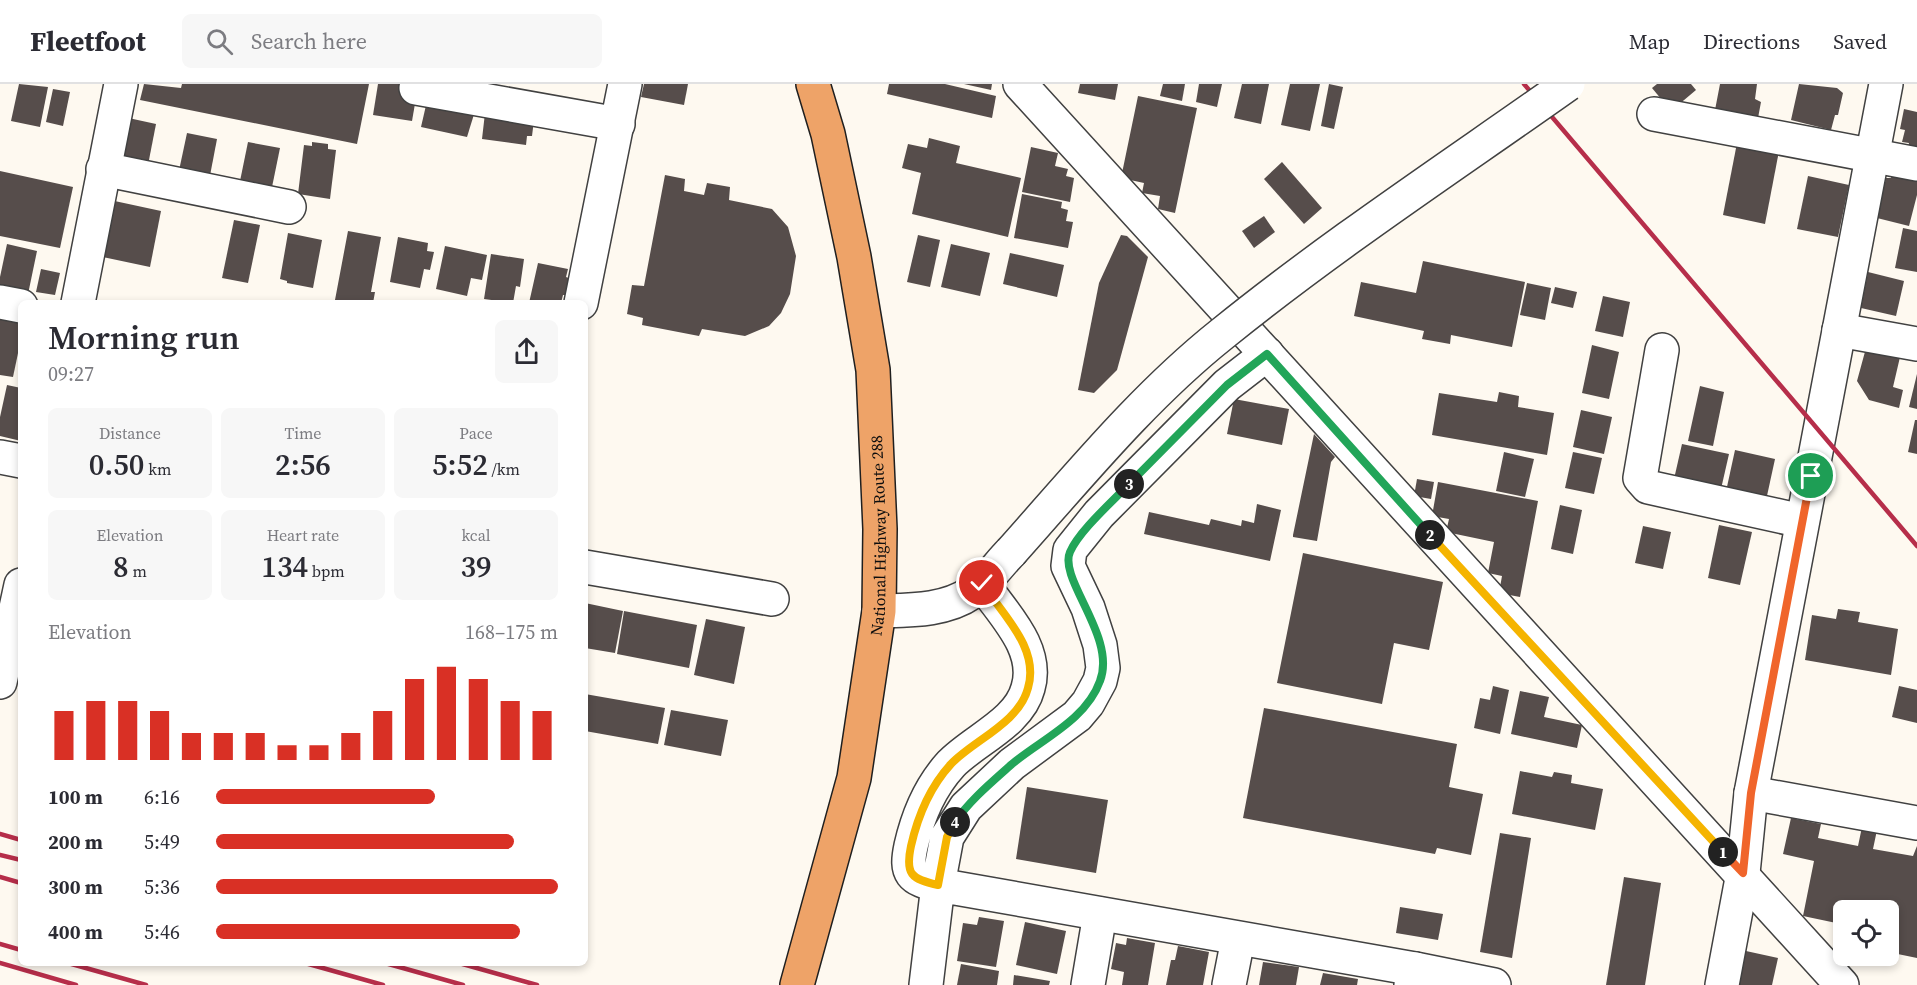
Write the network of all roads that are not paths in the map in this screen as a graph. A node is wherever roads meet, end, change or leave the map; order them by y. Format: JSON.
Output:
{"nodes":[{"id":1,"x":121,"y":84,"type":"edge"},
{"id":2,"x":625,"y":84,"type":"edge"},
{"id":3,"x":813,"y":84,"type":"edge"},
{"id":4,"x":1020,"y":84,"type":"edge"},
{"id":5,"x":1568,"y":84,"type":"edge"},
{"id":6,"x":1886,"y":84,"type":"edge"},
{"id":7,"x":416,"y":88,"type":"dead end"},
{"id":8,"x":1654,"y":114,"type":"dead end"},
{"id":9,"x":618,"y":124,"type":"junction"},
{"id":10,"x":1871,"y":156,"type":"junction"},
{"id":11,"x":1917,"y":164,"type":"edge"},
{"id":12,"x":103,"y":169,"type":"junction"},
{"id":13,"x":289,"y":207,"type":"dead end"},
{"id":14,"x":79,"y":300,"type":"edge"},
{"id":15,"x":582,"y":300,"type":"edge"},
{"id":16,"x":0,"y":302,"type":"edge"},
{"id":17,"x":18,"y":305,"type":"edge"},
{"id":18,"x":1839,"y":330,"type":"junction"},
{"id":19,"x":1917,"y":344,"type":"edge"},
{"id":20,"x":1662,"y":350,"type":"dead end"},
{"id":21,"x":1267,"y":354,"type":"junction"},
{"id":22,"x":0,"y":457,"type":"edge"},
{"id":23,"x":18,"y":460,"type":"edge"},
{"id":24,"x":1802,"y":521,"type":"junction"},
{"id":25,"x":588,"y":568,"type":"edge"},
{"id":26,"x":982,"y":583,"type":"junction"},
{"id":27,"x":18,"y":599,"type":"edge"},
{"id":28,"x":772,"y":600,"type":"dead end"},
{"id":29,"x":879,"y":611,"type":"junction"},
{"id":30,"x":0,"y":682,"type":"edge"},
{"id":31,"x":1751,"y":793,"type":"junction"},
{"id":32,"x":1917,"y":823,"type":"edge"},
{"id":33,"x":1743,"y":873,"type":"junction"},
{"id":34,"x":938,"y":885,"type":"junction"},
{"id":35,"x":1100,"y":914,"type":"junction"},
{"id":36,"x":1238,"y":939,"type":"junction"},
{"id":37,"x":1413,"y":977,"type":"edge"},
{"id":38,"x":797,"y":985,"type":"edge"},
{"id":39,"x":926,"y":985,"type":"edge"},
{"id":40,"x":1088,"y":985,"type":"edge"},
{"id":41,"x":1229,"y":985,"type":"edge"},
{"id":42,"x":1494,"y":985,"type":"edge"},
{"id":43,"x":1722,"y":985,"type":"edge"},
{"id":44,"x":1842,"y":985,"type":"edge"}],
"edges":[{"from":1,"to":12,"type":"street"},
{"from":2,"to":9,"type":"street"},
{"from":3,"to":29,"type":"highway","name":"National Highway Route 288"},
{"from":4,"to":21,"type":"street"},
{"from":5,"to":26,"type":"street","bridge":true},
{"from":6,"to":10,"type":"street"},
{"from":7,"to":9,"type":"street"},
{"from":8,"to":10,"type":"street"},
{"from":9,"to":15,"type":"street"},
{"from":10,"to":11,"type":"street"},
{"from":10,"to":18,"type":"street"},
{"from":12,"to":13,"type":"street"},
{"from":12,"to":14,"type":"street"},
{"from":16,"to":17,"type":"street"},
{"from":18,"to":19,"type":"street"},
{"from":18,"to":24,"type":"street"},
{"from":20,"to":24,"type":"street"},
{"from":21,"to":33,"type":"street"},
{"from":21,"to":34,"type":"street"},
{"from":22,"to":23,"type":"street"},
{"from":24,"to":31,"type":"street"},
{"from":25,"to":28,"type":"street"},
{"from":26,"to":29,"type":"street"},
{"from":26,"to":34,"type":"street"},
{"from":27,"to":30,"type":"street"},
{"from":29,"to":38,"type":"highway","name":"National Highway Route 288"},
{"from":31,"to":32,"type":"street"},
{"from":31,"to":33,"type":"street"},
{"from":33,"to":43,"type":"street"},
{"from":33,"to":44,"type":"street"},
{"from":34,"to":35,"type":"street"},
{"from":34,"to":39,"type":"street"},
{"from":35,"to":36,"type":"street"},
{"from":35,"to":40,"type":"street"},
{"from":36,"to":37,"type":"street"},
{"from":36,"to":41,"type":"street"},
{"from":37,"to":42,"type":"street"}]}
